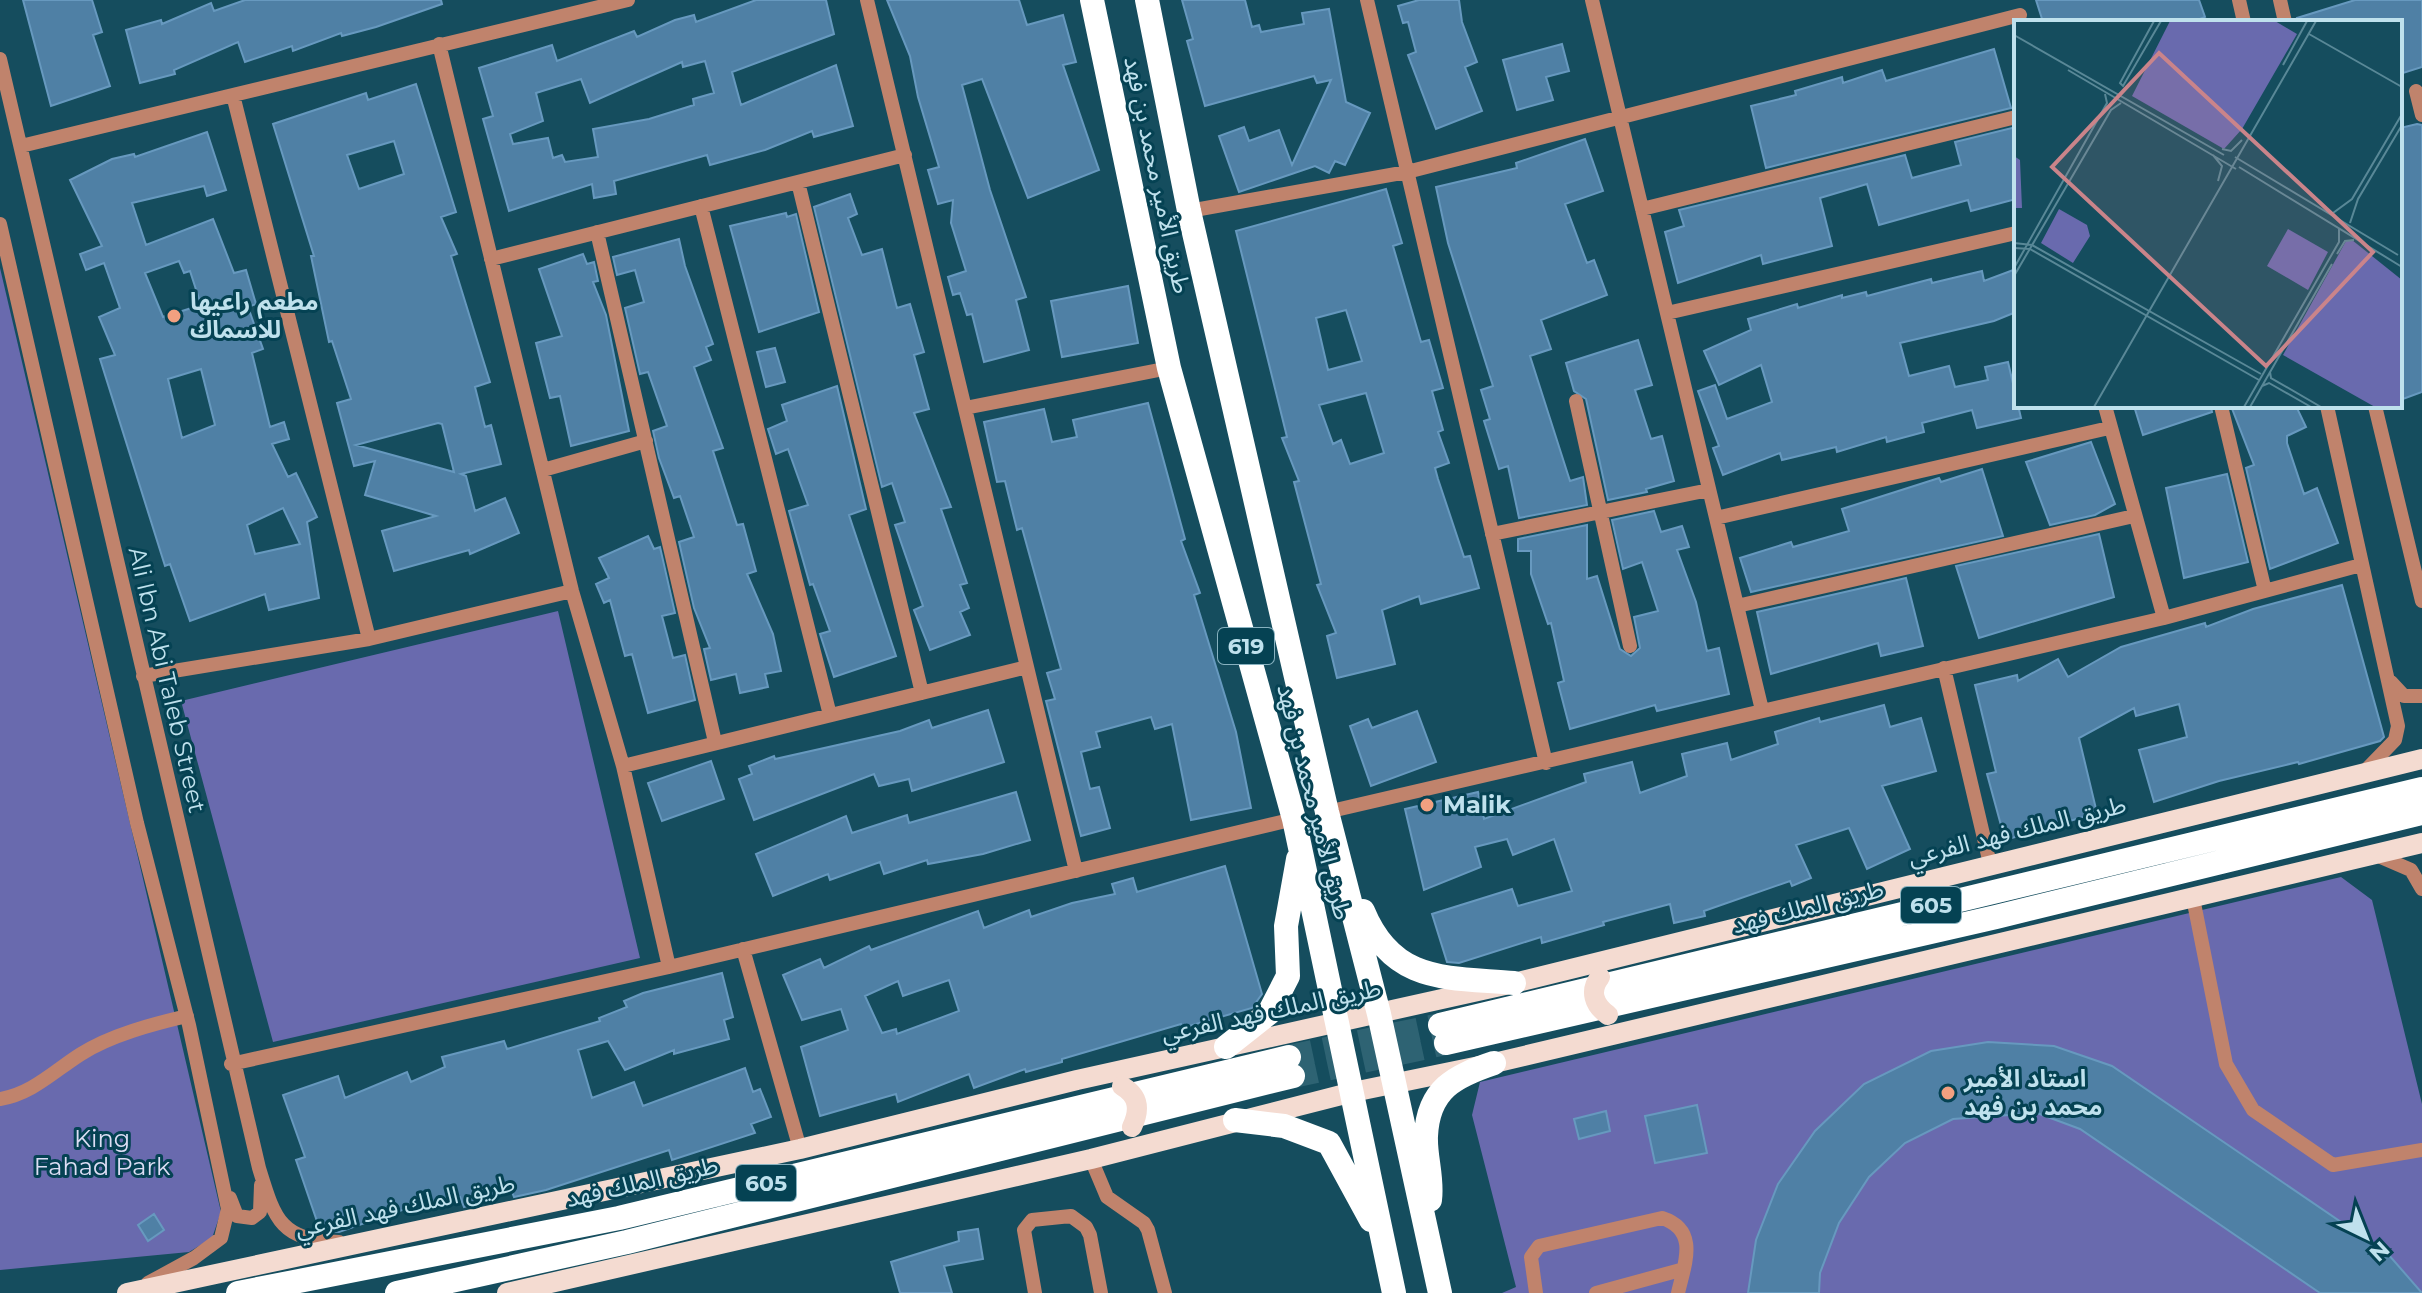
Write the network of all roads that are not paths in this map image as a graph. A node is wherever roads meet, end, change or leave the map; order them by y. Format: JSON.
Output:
{"nodes":[{"id":1,"x":628,"y":0,"type":"edge"},
{"id":2,"x":867,"y":0,"type":"edge"},
{"id":3,"x":1092,"y":0,"type":"edge"},
{"id":4,"x":1147,"y":0,"type":"edge"},
{"id":5,"x":1367,"y":0,"type":"edge"},
{"id":6,"x":1592,"y":0,"type":"edge"},
{"id":7,"x":2239,"y":0,"type":"edge"},
{"id":8,"x":2280,"y":0,"type":"edge"},
{"id":9,"x":570,"y":6,"type":"edge"},
{"id":10,"x":2020,"y":12,"type":"edge"},
{"id":11,"x":2244,"y":20,"type":"edge"},
{"id":12,"x":2285,"y":20,"type":"edge"},
{"id":13,"x":439,"y":44,"type":"junction"},
{"id":14,"x":0,"y":59,"type":"edge"},
{"id":15,"x":2416,"y":91,"type":"dead end"},
{"id":16,"x":233,"y":95,"type":"junction"},
{"id":17,"x":2422,"y":115,"type":"edge"},
{"id":18,"x":1620,"y":117,"type":"junction"},
{"id":19,"x":2014,"y":117,"type":"edge"},
{"id":20,"x":21,"y":146,"type":"junction"},
{"id":21,"x":905,"y":155,"type":"junction"},
{"id":22,"x":1407,"y":172,"type":"junction"},
{"id":23,"x":798,"y":182,"type":"junction"},
{"id":24,"x":701,"y":206,"type":"junction"},
{"id":25,"x":1642,"y":209,"type":"junction"},
{"id":26,"x":1189,"y":211,"type":"junction"},
{"id":27,"x":0,"y":224,"type":"edge"},
{"id":28,"x":597,"y":232,"type":"junction"},
{"id":29,"x":2014,"y":233,"type":"edge"},
{"id":30,"x":491,"y":259,"type":"junction"},
{"id":31,"x":1667,"y":313,"type":"junction"},
{"id":32,"x":1169,"y":368,"type":"junction"},
{"id":33,"x":1576,"y":401,"type":"dead end"},
{"id":34,"x":965,"y":408,"type":"junction"},
{"id":35,"x":2105,"y":408,"type":"edge"},
{"id":36,"x":2221,"y":408,"type":"edge"},
{"id":37,"x":2327,"y":408,"type":"edge"},
{"id":38,"x":2376,"y":408,"type":"edge"},
{"id":39,"x":2109,"y":428,"type":"junction"},
{"id":40,"x":646,"y":441,"type":"junction"},
{"id":41,"x":543,"y":470,"type":"junction"},
{"id":42,"x":1709,"y":490,"type":"junction"},
{"id":43,"x":1601,"y":512,"type":"junction"},
{"id":44,"x":2134,"y":516,"type":"junction"},
{"id":45,"x":1716,"y":518,"type":"junction"},
{"id":46,"x":1492,"y":534,"type":"junction"},
{"id":47,"x":2416,"y":552,"type":"edge"},
{"id":48,"x":2361,"y":565,"type":"junction"},
{"id":49,"x":572,"y":591,"type":"junction"},
{"id":50,"x":2265,"y":591,"type":"junction"},
{"id":51,"x":2422,"y":601,"type":"edge"},
{"id":52,"x":1737,"y":606,"type":"junction"},
{"id":53,"x":2164,"y":618,"type":"junction"},
{"id":54,"x":369,"y":639,"type":"junction"},
{"id":55,"x":1630,"y":646,"type":"dead end"},
{"id":56,"x":1027,"y":667,"type":"junction"},
{"id":57,"x":1944,"y":668,"type":"junction"},
{"id":58,"x":143,"y":676,"type":"junction"},
{"id":59,"x":2389,"y":679,"type":"junction"},
{"id":60,"x":922,"y":693,"type":"junction"},
{"id":61,"x":2422,"y":696,"type":"edge"},
{"id":62,"x":1762,"y":710,"type":"junction"},
{"id":63,"x":830,"y":715,"type":"junction"},
{"id":64,"x":715,"y":742,"type":"junction"},
{"id":65,"x":2422,"y":759,"type":"edge"},
{"id":66,"x":1546,"y":763,"type":"junction"},
{"id":67,"x":623,"y":766,"type":"junction"},
{"id":68,"x":2365,"y":771,"type":"junction"},
{"id":69,"x":2422,"y":789,"type":"edge"},
{"id":70,"x":1327,"y":812,"type":"junction"},
{"id":71,"x":2422,"y":813,"type":"edge"},
{"id":72,"x":1294,"y":819,"type":"junction"},
{"id":73,"x":2422,"y":843,"type":"edge"},
{"id":74,"x":1336,"y":845,"type":"junction"},
{"id":75,"x":1300,"y":853,"type":"junction"},
{"id":76,"x":2373,"y":854,"type":"junction"},
{"id":77,"x":1990,"y":864,"type":"junction"},
{"id":78,"x":1076,"y":871,"type":"junction"},
{"id":79,"x":2422,"y":889,"type":"edge"},
{"id":80,"x":2193,"y":898,"type":"junction"},
{"id":81,"x":743,"y":949,"type":"junction"},
{"id":82,"x":1638,"y":953,"type":"junction"},
{"id":83,"x":669,"y":967,"type":"junction"},
{"id":84,"x":1514,"y":983,"type":"junction"},
{"id":85,"x":1379,"y":1014,"type":"junction"},
{"id":86,"x":187,"y":1016,"type":"junction"},
{"id":87,"x":1339,"y":1022,"type":"junction"},
{"id":88,"x":1653,"y":1023,"type":"junction"},
{"id":89,"x":1226,"y":1047,"type":"junction"},
{"id":90,"x":1494,"y":1063,"type":"junction"},
{"id":91,"x":231,"y":1064,"type":"junction"},
{"id":92,"x":1077,"y":1080,"type":"junction"},
{"id":93,"x":1395,"y":1083,"type":"junction"},
{"id":94,"x":1353,"y":1092,"type":"junction"},
{"id":95,"x":0,"y":1099,"type":"edge"},
{"id":96,"x":1235,"y":1120,"type":"junction"},
{"id":97,"x":800,"y":1149,"type":"junction"},
{"id":98,"x":2422,"y":1150,"type":"edge"},
{"id":99,"x":1091,"y":1159,"type":"junction"},
{"id":100,"x":260,"y":1173,"type":"junction"},
{"id":101,"x":224,"y":1183,"type":"junction"},
{"id":102,"x":1425,"y":1234,"type":"junction"},
{"id":103,"x":1382,"y":1242,"type":"junction"},
{"id":104,"x":363,"y":1243,"type":"junction"},
{"id":105,"x":1684,"y":1269,"type":"junction"},
{"id":106,"x":128,"y":1293,"type":"edge"},
{"id":107,"x":238,"y":1293,"type":"edge"},
{"id":108,"x":397,"y":1293,"type":"edge"},
{"id":109,"x":507,"y":1293,"type":"edge"},
{"id":110,"x":1035,"y":1293,"type":"edge"},
{"id":111,"x":1101,"y":1293,"type":"edge"},
{"id":112,"x":1165,"y":1293,"type":"edge"},
{"id":113,"x":1394,"y":1293,"type":"edge"},
{"id":114,"x":1440,"y":1293,"type":"edge"},
{"id":115,"x":1536,"y":1293,"type":"edge"},
{"id":116,"x":1596,"y":1293,"type":"edge"},
{"id":117,"x":1678,"y":1293,"type":"edge"}],
"edges":[{"from":1,"to":9,"type":"street"},
{"from":2,"to":21,"type":"street"},
{"from":3,"to":32,"type":"highway","name":"طريق الأمير محمد بن فهد","number":"619"},
{"from":4,"to":26,"type":"highway","name":"طريق الأمير محمد بن فهد","number":"619"},
{"from":5,"to":22,"type":"street"},
{"from":6,"to":18,"type":"street"},
{"from":7,"to":11,"type":"street"},
{"from":8,"to":12,"type":"street"},
{"from":9,"to":13,"type":"street"},
{"from":10,"to":18,"type":"street"},
{"from":13,"to":16,"type":"street"},
{"from":13,"to":30,"type":"street"},
{"from":14,"to":20,"type":"street","name":"Ali Ibn Abi Taleb Street"},
{"from":15,"to":17,"type":"street"},
{"from":16,"to":20,"type":"street"},
{"from":16,"to":54,"type":"street"},
{"from":18,"to":22,"type":"street"},
{"from":18,"to":25,"type":"street"},
{"from":19,"to":25,"type":"street"},
{"from":20,"to":58,"type":"street","name":"Ali Ibn Abi Taleb Street"},
{"from":21,"to":23,"type":"street"},
{"from":21,"to":34,"type":"street"},
{"from":22,"to":26,"type":"street"},
{"from":22,"to":46,"type":"street"},
{"from":23,"to":24,"type":"street"},
{"from":23,"to":60,"type":"street"},
{"from":24,"to":28,"type":"street"},
{"from":24,"to":63,"type":"street"},
{"from":25,"to":31,"type":"street"},
{"from":26,"to":70,"type":"highway","name":"طريق الأمير محمد بن فهد","number":"619"},
{"from":27,"to":86,"type":"street"},
{"from":28,"to":30,"type":"street"},
{"from":28,"to":40,"type":"street"},
{"from":29,"to":31,"type":"street"},
{"from":30,"to":41,"type":"street"},
{"from":31,"to":42,"type":"street"},
{"from":32,"to":34,"type":"street"},
{"from":32,"to":72,"type":"highway","name":"طريق الأمير محمد بن فهد","number":"619"},
{"from":33,"to":43,"type":"street"},
{"from":34,"to":56,"type":"street"},
{"from":35,"to":39,"type":"street"},
{"from":36,"to":50,"type":"street"},
{"from":37,"to":48,"type":"street"},
{"from":38,"to":47,"type":"street"},
{"from":39,"to":44,"type":"street"},
{"from":39,"to":45,"type":"street"},
{"from":40,"to":41,"type":"street"},
{"from":40,"to":64,"type":"street"},
{"from":41,"to":49,"type":"street"},
{"from":42,"to":43,"type":"street"},
{"from":42,"to":45,"type":"street"},
{"from":43,"to":46,"type":"street"},
{"from":43,"to":55,"type":"street"},
{"from":44,"to":52,"type":"street"},
{"from":44,"to":53,"type":"street"},
{"from":45,"to":52,"type":"street"},
{"from":46,"to":66,"type":"street"},
{"from":47,"to":51,"type":"street"},
{"from":48,"to":50,"type":"street"},
{"from":48,"to":59,"type":"street"},
{"from":49,"to":54,"type":"street"},
{"from":49,"to":67,"type":"street"},
{"from":50,"to":53,"type":"street"},
{"from":52,"to":62,"type":"street"},
{"from":53,"to":57,"type":"street"},
{"from":54,"to":58,"type":"street"},
{"from":56,"to":60,"type":"street"},
{"from":56,"to":78,"type":"street"},
{"from":57,"to":62,"type":"street"},
{"from":57,"to":77,"type":"street"},
{"from":58,"to":91,"type":"street","name":"Ali Ibn Abi Taleb Street"},
{"from":59,"to":61,"type":"street"},
{"from":59,"to":68,"type":"street"},
{"from":60,"to":63,"type":"street"},
{"from":62,"to":66,"type":"street"},
{"from":63,"to":64,"type":"street"},
{"from":64,"to":67,"type":"street"},
{"from":65,"to":68,"type":"main road","name":"طريق الملك فهد الفرعي"},
{"from":66,"to":70,"type":"street"},
{"from":67,"to":83,"type":"street"},
{"from":68,"to":77,"type":"main road","name":"طريق الملك فهد الفرعي"},
{"from":69,"to":71,"type":"highway","name":"طريق الملك فهد","number":"605"},
{"from":70,"to":74,"type":"highway","name":"طريق الأمير محمد بن فهد","number":"619"},
{"from":72,"to":75,"type":"highway","name":"طريق الأمير محمد بن فهد","number":"619"},
{"from":72,"to":78,"type":"street"},
{"from":73,"to":76,"type":"main road"},
{"from":74,"to":84,"type":"highway"},
{"from":74,"to":85,"type":"highway","name":"طريق الأمير محمد بن فهد","number":"619"},
{"from":75,"to":87,"type":"highway","name":"طريق الأمير محمد بن فهد","number":"619"},
{"from":75,"to":89,"type":"highway"},
{"from":76,"to":79,"type":"street"},
{"from":76,"to":80,"type":"main road"},
{"from":77,"to":82,"type":"main road","name":"طريق الملك فهد الفرعي"},
{"from":78,"to":81,"type":"street"},
{"from":80,"to":88,"type":"main road"},
{"from":80,"to":98,"type":"street"},
{"from":81,"to":83,"type":"street"},
{"from":81,"to":97,"type":"street"},
{"from":82,"to":84,"type":"main road","name":"طريق الملك فهد الفرعي"},
{"from":82,"to":88,"type":"main road","bridge":true},
{"from":83,"to":91,"type":"street"},
{"from":84,"to":85,"type":"main road","name":"طريق الملك فهد الفرعي"},
{"from":85,"to":87,"type":"main road","name":"طريق الملك فهد الفرعي"},
{"from":85,"to":93,"type":"highway","name":"طريق الأمير محمد بن فهد","number":"619"},
{"from":86,"to":95,"type":"street"},
{"from":86,"to":101,"type":"street"},
{"from":87,"to":89,"type":"main road","name":"طريق الملك فهد الفرعي"},
{"from":87,"to":94,"type":"highway","name":"طريق الأمير محمد بن فهد","number":"619"},
{"from":88,"to":90,"type":"main road"},
{"from":89,"to":92,"type":"main road","name":"طريق الملك فهد الفرعي"},
{"from":90,"to":93,"type":"main road"},
{"from":90,"to":102,"type":"highway"},
{"from":91,"to":100,"type":"street","name":"Ali Ibn Abi Taleb Street"},
{"from":92,"to":97,"type":"main road","name":"طريق الملك فهد الفرعي"},
{"from":92,"to":99,"type":"main road","bridge":true},
{"from":93,"to":94,"type":"main road"},
{"from":93,"to":102,"type":"highway","name":"طريق الأمير محمد بن فهد","number":"619"},
{"from":94,"to":96,"type":"main road"},
{"from":94,"to":103,"type":"highway","name":"طريق الأمير محمد بن فهد","number":"619"},
{"from":96,"to":99,"type":"main road"},
{"from":96,"to":103,"type":"highway"},
{"from":97,"to":104,"type":"main road","name":"طريق الملك فهد الفرعي"},
{"from":99,"to":109,"type":"main road"},
{"from":99,"to":112,"type":"street"},
{"from":100,"to":101,"type":"street"},
{"from":100,"to":104,"type":"street","name":"Ali Ibn Abi Taleb Street"},
{"from":101,"to":106,"type":"street"},
{"from":102,"to":114,"type":"highway","name":"طريق الأمير محمد بن فهد","number":"619"},
{"from":103,"to":113,"type":"highway","name":"طريق الأمير محمد بن فهد","number":"619"},
{"from":104,"to":106,"type":"main road","name":"طريق الملك فهد الفرعي"},
{"from":105,"to":115,"type":"street"},
{"from":105,"to":116,"type":"street"},
{"from":105,"to":117,"type":"street"},
{"from":107,"to":108,"type":"highway","name":"طريق الملك فهد","number":"605"},
{"from":110,"to":111,"type":"street"}]}
